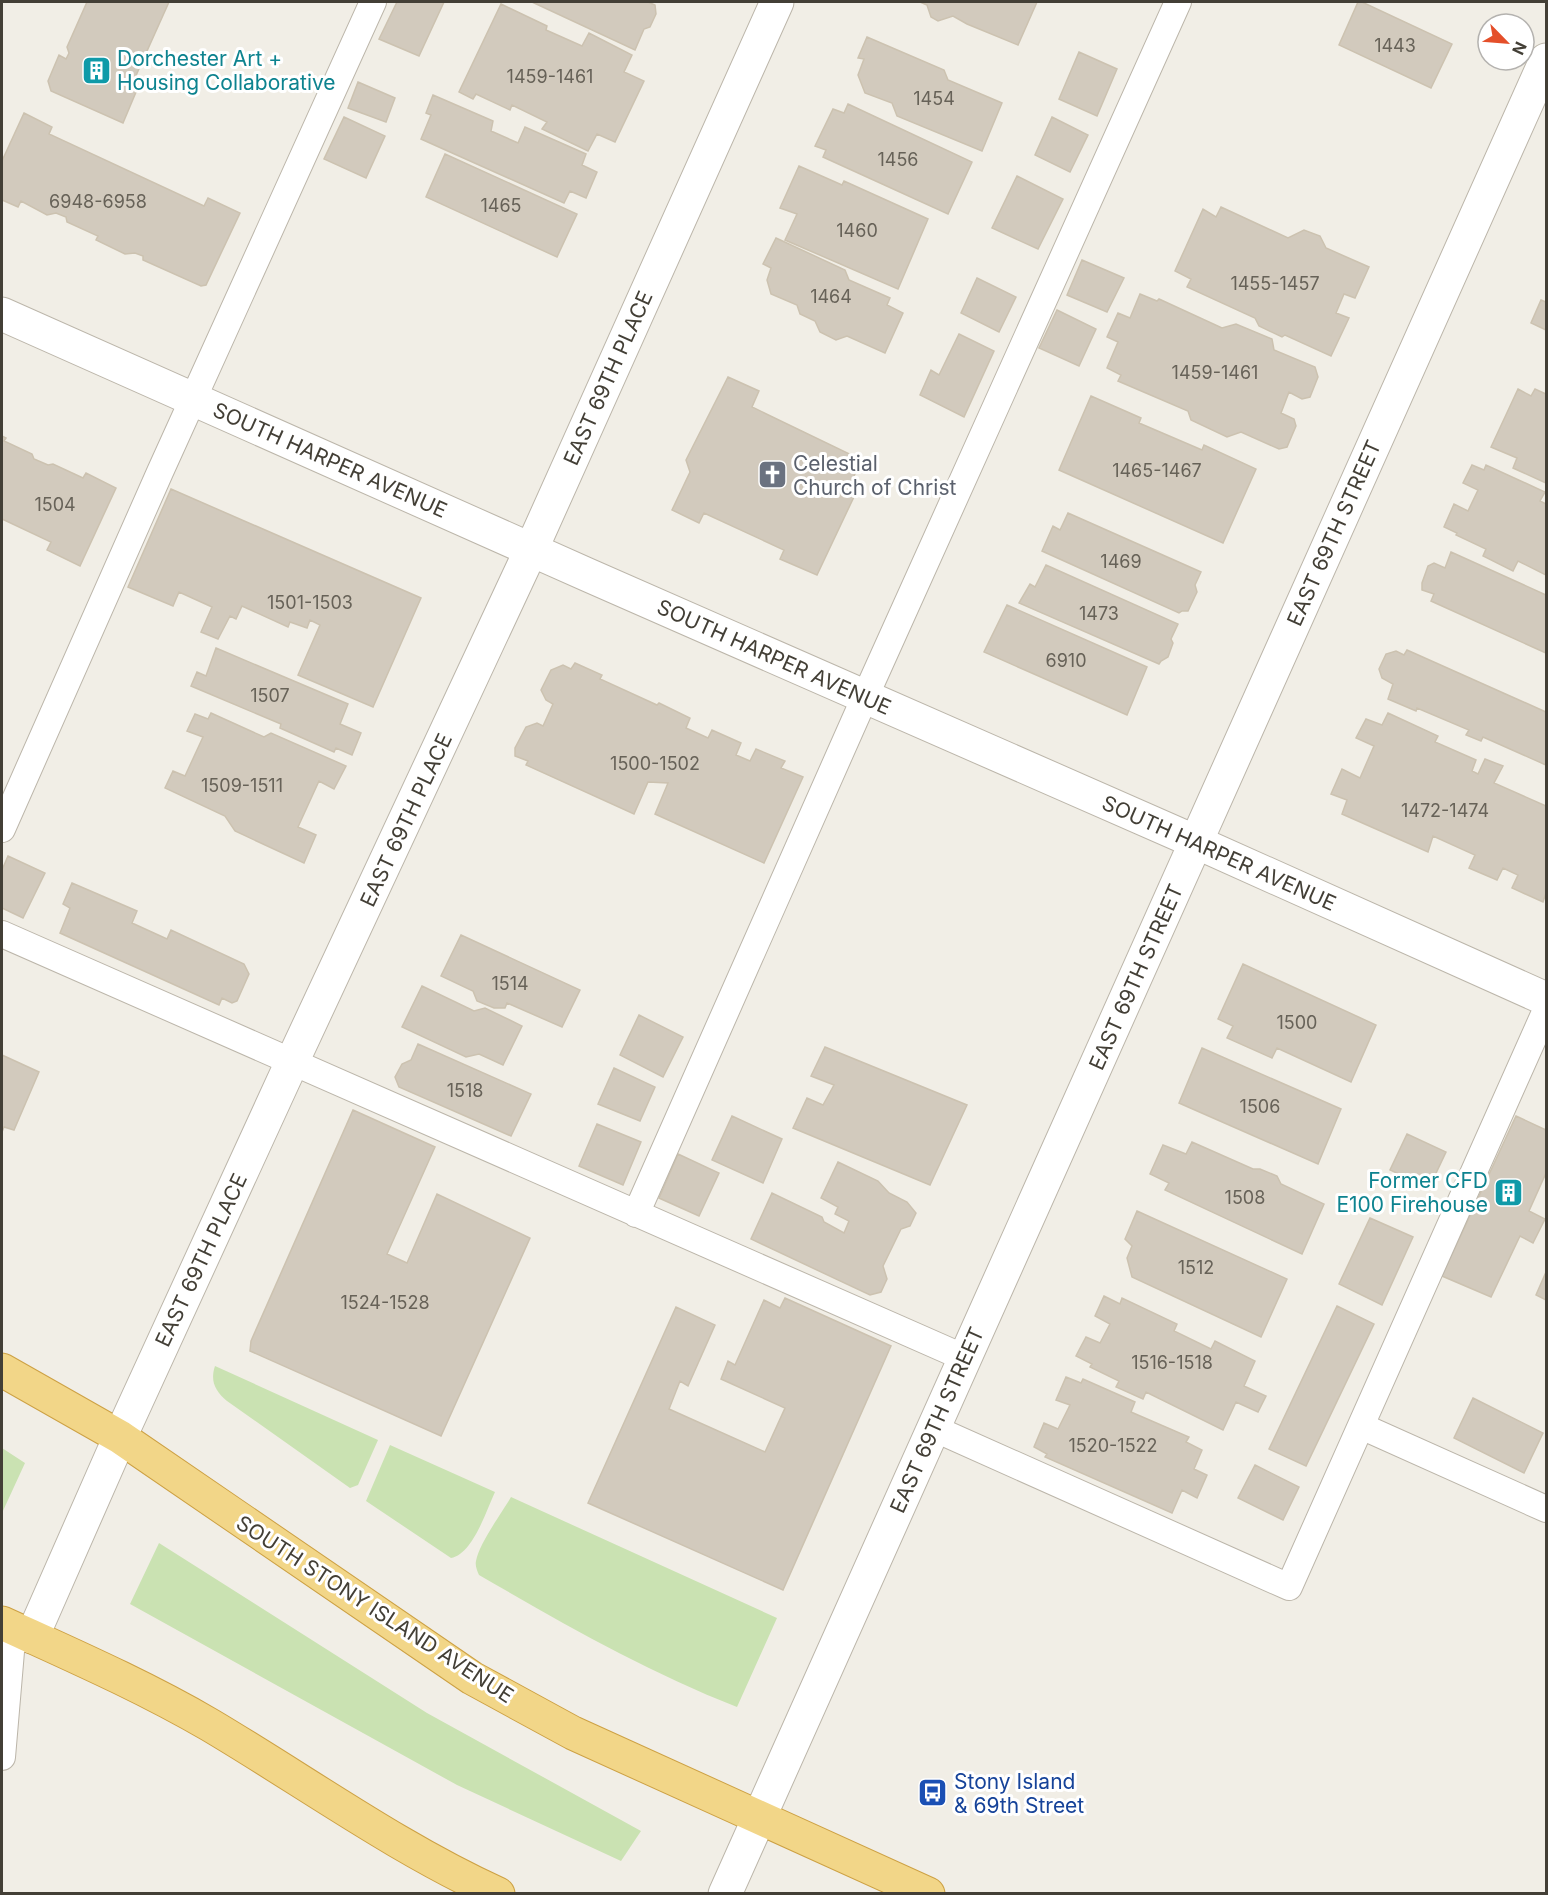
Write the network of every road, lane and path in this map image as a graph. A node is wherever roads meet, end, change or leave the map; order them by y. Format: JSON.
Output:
{"nodes":[{"id":1,"x":373,"y":2,"type":"edge"},
{"id":2,"x":777,"y":2,"type":"edge"},
{"id":3,"x":1178,"y":2,"type":"edge"},
{"id":4,"x":1546,"y":60,"type":"edge"},
{"id":5,"x":2,"y":314,"type":"edge"},
{"id":6,"x":194,"y":399,"type":"junction"},
{"id":7,"x":531,"y":550,"type":"junction"},
{"id":8,"x":865,"y":697,"type":"junction"},
{"id":9,"x":2,"y":829,"type":"edge"},
{"id":10,"x":1196,"y":842,"type":"junction"},
{"id":11,"x":2,"y":934,"type":"edge"},
{"id":12,"x":1546,"y":999,"type":"edge"},
{"id":13,"x":1546,"y":1010,"type":"edge"},
{"id":14,"x":292,"y":1062,"type":"junction"},
{"id":15,"x":636,"y":1214,"type":"junction"},
{"id":16,"x":965,"y":1358,"type":"junction"},
{"id":17,"x":2,"y":1370,"type":"edge"},
{"id":18,"x":1361,"y":1426,"type":"junction"},
{"id":19,"x":933,"y":1428,"type":"junction"},
{"id":20,"x":120,"y":1437,"type":"junction"},
{"id":21,"x":1546,"y":1509,"type":"edge"},
{"id":22,"x":15,"y":1629,"type":"edge"},
{"id":23,"x":2,"y":1757,"type":"edge"},
{"id":24,"x":759,"y":1817,"type":"junction"},
{"id":25,"x":498,"y":1893,"type":"edge"},
{"id":26,"x":724,"y":1893,"type":"edge"},
{"id":27,"x":928,"y":1893,"type":"edge"}],
"edges":[{"from":1,"to":6,"type":"lane"},
{"from":2,"to":7,"type":"street","name":"EAST 69TH PLACE"},
{"from":3,"to":8,"type":"lane"},
{"from":4,"to":10,"type":"street","name":"EAST 69TH STREET"},
{"from":5,"to":6,"type":"street","name":"SOUTH HARPER AVENUE"},
{"from":6,"to":7,"type":"street","name":"SOUTH HARPER AVENUE"},
{"from":6,"to":9,"type":"lane"},
{"from":7,"to":8,"type":"street","name":"SOUTH HARPER AVENUE"},
{"from":7,"to":14,"type":"street","name":"EAST 69TH PLACE"},
{"from":8,"to":10,"type":"street","name":"SOUTH HARPER AVENUE"},
{"from":8,"to":15,"type":"lane"},
{"from":10,"to":12,"type":"street","name":"SOUTH HARPER AVENUE"},
{"from":10,"to":16,"type":"street","name":"EAST 69TH STREET"},
{"from":11,"to":14,"type":"lane"},
{"from":13,"to":18,"type":"lane"},
{"from":14,"to":15,"type":"lane"},
{"from":14,"to":20,"type":"street","name":"EAST 69TH PLACE"},
{"from":15,"to":16,"type":"lane"},
{"from":16,"to":19,"type":"street","name":"EAST 69TH STREET"},
{"from":17,"to":20,"type":"highway","name":"SOUTH STONY ISLAND AVENUE"},
{"from":18,"to":19,"type":"lane"},
{"from":18,"to":21,"type":"lane"},
{"from":19,"to":24,"type":"street","name":"EAST 69TH STREET"},
{"from":20,"to":22,"type":"street","name":"EAST 69TH PLACE"},
{"from":20,"to":24,"type":"highway","name":"SOUTH STONY ISLAND AVENUE"},
{"from":22,"to":23,"type":"lane"},
{"from":22,"to":25,"type":"highway"},
{"from":24,"to":26,"type":"street","name":"EAST 69TH STREET"},
{"from":24,"to":27,"type":"highway","name":"SOUTH STONY ISLAND AVENUE"}]}
